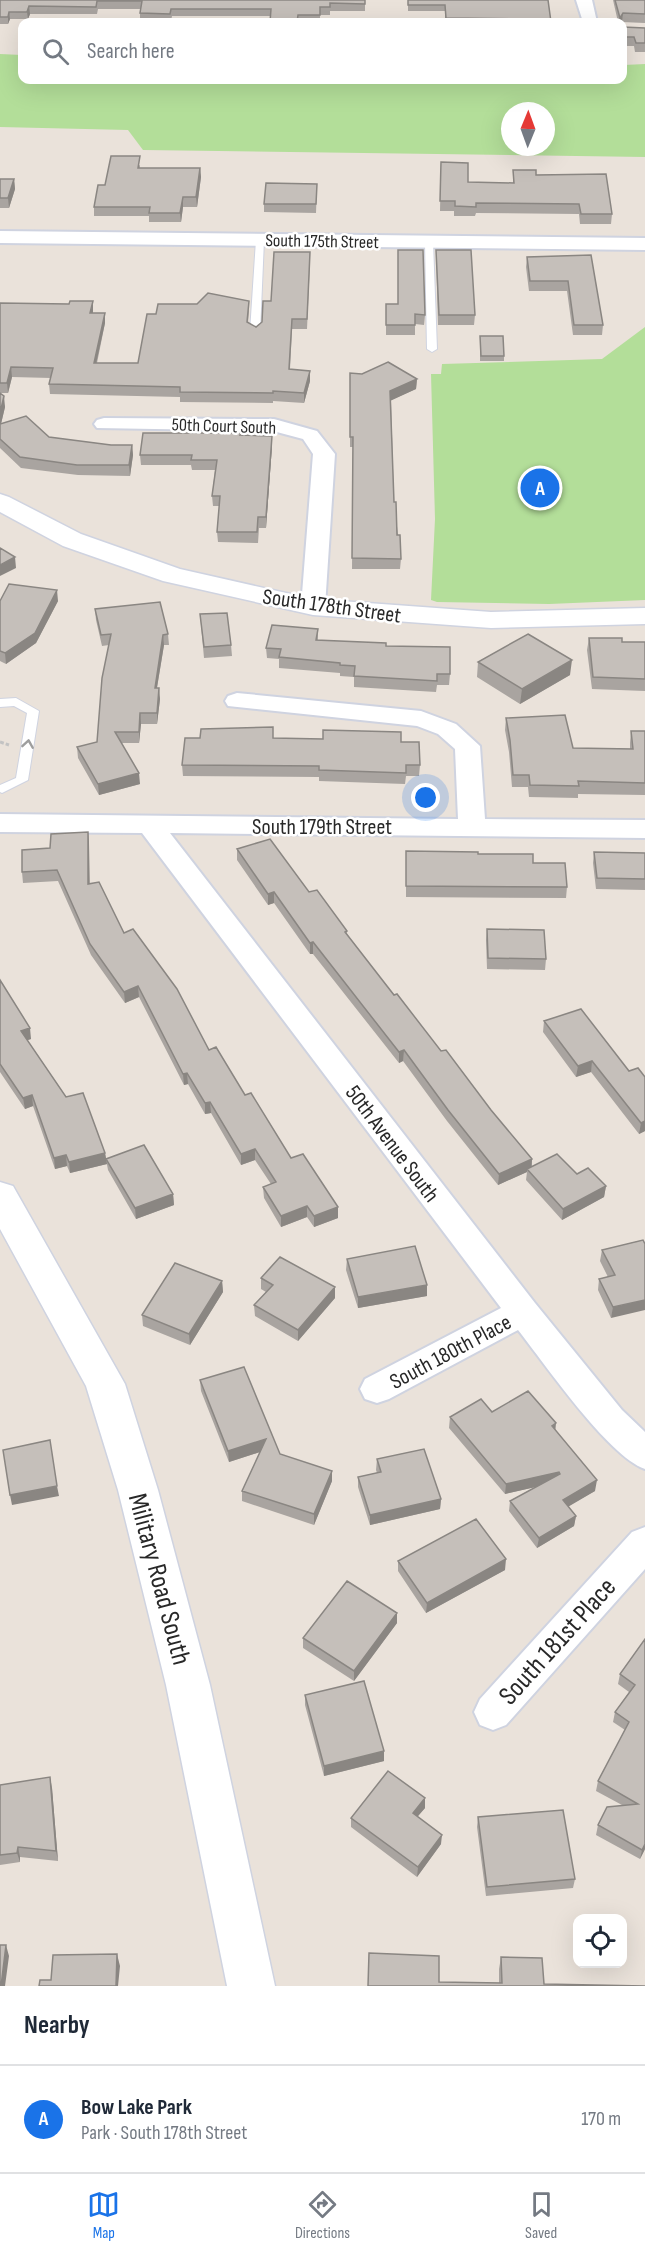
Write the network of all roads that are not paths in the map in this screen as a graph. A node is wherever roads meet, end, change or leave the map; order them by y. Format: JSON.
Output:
{"nodes":[{"id":1,"x":584,"y":0,"type":"edge"},
{"id":2,"x":589,"y":18,"type":"edge"},
{"id":3,"x":0,"y":237,"type":"edge"},
{"id":4,"x":260,"y":240,"type":"junction"},
{"id":5,"x":429,"y":242,"type":"junction"},
{"id":6,"x":645,"y":244,"type":"edge"},
{"id":7,"x":255,"y":332,"type":"edge"},
{"id":8,"x":432,"y":349,"type":"dead end"},
{"id":9,"x":104,"y":424,"type":"dead end"},
{"id":10,"x":0,"y":502,"type":"edge"},
{"id":11,"x":313,"y":607,"type":"junction"},
{"id":12,"x":645,"y":616,"type":"edge"},
{"id":13,"x":237,"y":701,"type":"dead end"},
{"id":14,"x":2,"y":702,"type":"edge"},
{"id":15,"x":1,"y":791,"type":"edge"},
{"id":16,"x":0,"y":823,"type":"edge"},
{"id":17,"x":150,"y":825,"type":"junction"},
{"id":18,"x":472,"y":827,"type":"junction"},
{"id":19,"x":645,"y":829,"type":"edge"},
{"id":20,"x":0,"y":1196,"type":"edge"},
{"id":21,"x":523,"y":1312,"type":"junction"},
{"id":22,"x":377,"y":1389,"type":"dead end"},
{"id":23,"x":645,"y":1454,"type":"edge"},
{"id":24,"x":645,"y":1543,"type":"edge"},
{"id":25,"x":493,"y":1712,"type":"dead end"},
{"id":26,"x":251,"y":1986,"type":"edge"}],
"edges":[{"from":1,"to":2,"type":"street"},
{"from":3,"to":4,"type":"street","name":"South 175th Street"},
{"from":4,"to":5,"type":"street","name":"South 175th Street"},
{"from":4,"to":7,"type":"lane"},
{"from":5,"to":6,"type":"street","name":"South 175th Street"},
{"from":5,"to":8,"type":"lane"},
{"from":9,"to":11,"type":"street","name":"50th Court South"},
{"from":10,"to":11,"type":"street","name":"South 178th Street"},
{"from":11,"to":12,"type":"street","name":"South 178th Street"},
{"from":13,"to":18,"type":"street"},
{"from":15,"to":14,"type":"lane","one_way":true},
{"from":16,"to":17,"type":"street","name":"South 179th Street"},
{"from":17,"to":18,"type":"street","name":"South 179th Street"},
{"from":17,"to":21,"type":"street","name":"50th Avenue South"},
{"from":18,"to":19,"type":"street","name":"South 179th Street"},
{"from":20,"to":26,"type":"street","name":"Military Road South"},
{"from":21,"to":22,"type":"street","name":"South 180th Place"},
{"from":21,"to":23,"type":"street","name":"50th Avenue South"},
{"from":24,"to":25,"type":"street","name":"South 181st Place"}]}
